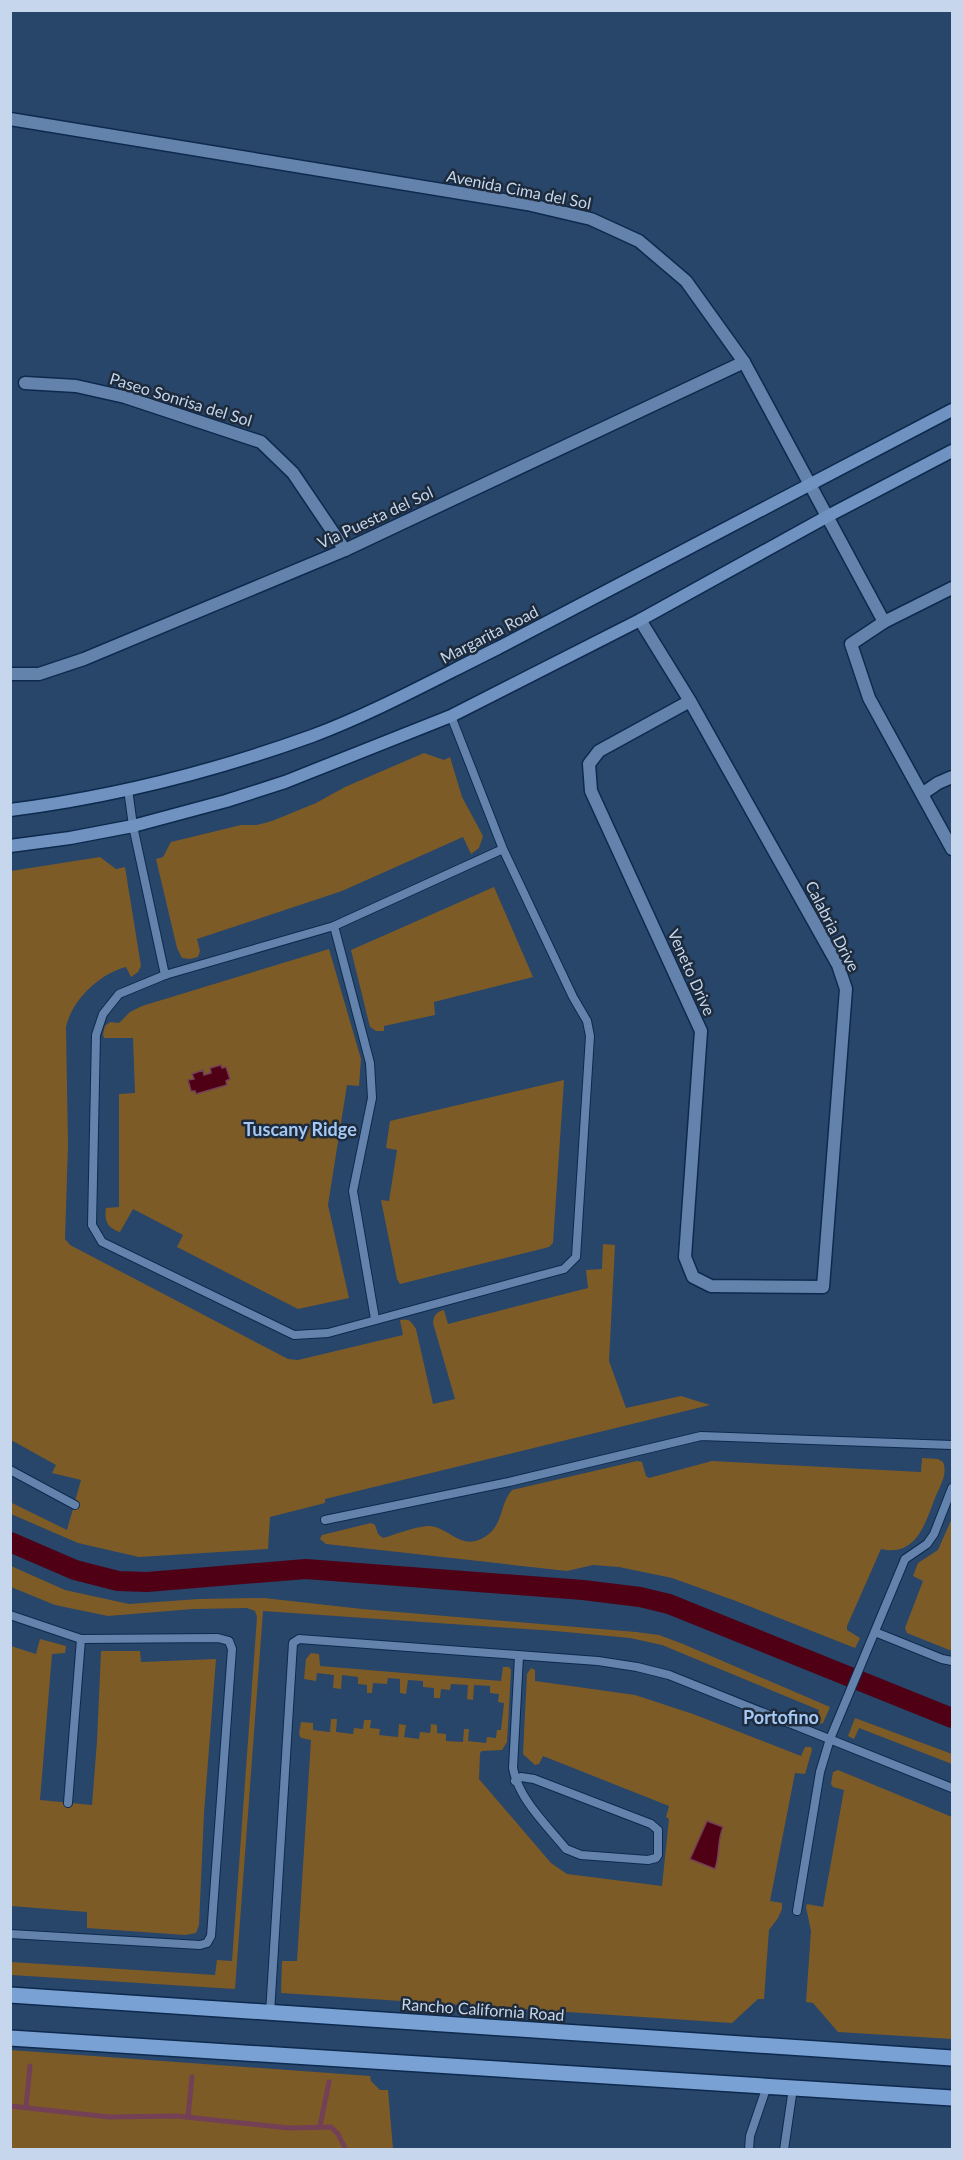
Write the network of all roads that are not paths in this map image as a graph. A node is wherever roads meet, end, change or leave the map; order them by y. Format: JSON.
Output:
{"nodes":[{"id":1,"x":10,"y":118,"type":"edge"},
{"id":2,"x":744,"y":362,"type":"junction"},
{"id":3,"x":25,"y":383,"type":"dead end"},
{"id":4,"x":952,"y":410,"type":"edge"},
{"id":5,"x":952,"y":450,"type":"edge"},
{"id":6,"x":810,"y":483,"type":"junction"},
{"id":7,"x":828,"y":516,"type":"junction"},
{"id":8,"x":345,"y":550,"type":"junction"},
{"id":9,"x":952,"y":588,"type":"edge"},
{"id":10,"x":640,"y":620,"type":"junction"},
{"id":11,"x":884,"y":622,"type":"junction"},
{"id":12,"x":10,"y":674,"type":"edge"},
{"id":13,"x":690,"y":701,"type":"junction"},
{"id":14,"x":451,"y":716,"type":"junction"},
{"id":15,"x":952,"y":777,"type":"edge"},
{"id":16,"x":128,"y":789,"type":"junction"},
{"id":17,"x":922,"y":794,"type":"junction"},
{"id":18,"x":10,"y":810,"type":"edge"},
{"id":19,"x":133,"y":826,"type":"junction"},
{"id":20,"x":10,"y":846,"type":"edge"},
{"id":21,"x":502,"y":849,"type":"junction"},
{"id":22,"x":952,"y":849,"type":"edge"},
{"id":23,"x":334,"y":926,"type":"junction"},
{"id":24,"x":165,"y":975,"type":"junction"},
{"id":25,"x":693,"y":1277,"type":"joint"},
{"id":26,"x":375,"y":1319,"type":"junction"},
{"id":27,"x":952,"y":1445,"type":"edge"},
{"id":28,"x":10,"y":1470,"type":"edge"},
{"id":29,"x":952,"y":1488,"type":"edge"},
{"id":30,"x":75,"y":1505,"type":"dead end"},
{"id":31,"x":325,"y":1520,"type":"dead end"},
{"id":32,"x":10,"y":1615,"type":"edge"},
{"id":33,"x":876,"y":1632,"type":"junction"},
{"id":34,"x":81,"y":1639,"type":"junction"},
{"id":35,"x":519,"y":1656,"type":"junction"},
{"id":36,"x":952,"y":1661,"type":"edge"},
{"id":37,"x":830,"y":1739,"type":"junction"},
{"id":38,"x":515,"y":1781,"type":"junction"},
{"id":39,"x":952,"y":1788,"type":"edge"},
{"id":40,"x":68,"y":1803,"type":"dead end"},
{"id":41,"x":796,"y":1911,"type":"dead end"},
{"id":42,"x":10,"y":1934,"type":"edge"},
{"id":43,"x":10,"y":1995,"type":"edge"},
{"id":44,"x":270,"y":2013,"type":"junction"},
{"id":45,"x":10,"y":2038,"type":"edge"},
{"id":46,"x":952,"y":2058,"type":"edge"},
{"id":47,"x":767,"y":2086,"type":"junction"},
{"id":48,"x":793,"y":2088,"type":"junction"},
{"id":49,"x":952,"y":2098,"type":"edge"},
{"id":50,"x":749,"y":2150,"type":"edge"},
{"id":51,"x":784,"y":2150,"type":"edge"}],
"edges":[{"from":1,"to":2,"type":"street","name":"Avenida Cima del Sol"},
{"from":2,"to":6,"type":"street","name":"Avenida Cima del Sol"},
{"from":2,"to":8,"type":"street","name":"Via Puesta del Sol"},
{"from":3,"to":8,"type":"street","name":"Paseo Sonrisa del Sol"},
{"from":4,"to":6,"type":"main road","name":"Margarita Road"},
{"from":5,"to":7,"type":"main road"},
{"from":6,"to":7,"type":"street","name":"Avenida Cima del Sol"},
{"from":6,"to":16,"type":"main road","name":"Margarita Road"},
{"from":7,"to":10,"type":"main road"},
{"from":7,"to":11,"type":"street","name":"Avenida Cima del Sol"},
{"from":8,"to":12,"type":"street","name":"Via Puesta del Sol"},
{"from":9,"to":11,"type":"street"},
{"from":10,"to":13,"type":"street","name":"Calabria Drive"},
{"from":10,"to":14,"type":"main road"},
{"from":11,"to":17,"type":"street"},
{"from":13,"to":25,"type":"street","name":"Veneto Drive"},
{"from":13,"to":25,"type":"street","name":"Calabria Drive"},
{"from":14,"to":19,"type":"main road"},
{"from":14,"to":21,"type":"lane"},
{"from":15,"to":17,"type":"street"},
{"from":16,"to":18,"type":"main road","name":"Margarita Road"},
{"from":16,"to":19,"type":"lane"},
{"from":17,"to":22,"type":"street"},
{"from":19,"to":20,"type":"main road"},
{"from":19,"to":24,"type":"lane"},
{"from":21,"to":23,"type":"lane"},
{"from":21,"to":26,"type":"lane"},
{"from":23,"to":24,"type":"lane"},
{"from":23,"to":26,"type":"lane"},
{"from":24,"to":26,"type":"lane"},
{"from":27,"to":31,"type":"lane"},
{"from":28,"to":30,"type":"lane"},
{"from":29,"to":33,"type":"lane"},
{"from":32,"to":34,"type":"lane"},
{"from":33,"to":36,"type":"lane"},
{"from":33,"to":37,"type":"lane"},
{"from":34,"to":40,"type":"lane"},
{"from":34,"to":42,"type":"lane"},
{"from":35,"to":37,"type":"lane"},
{"from":35,"to":38,"type":"lane"},
{"from":35,"to":44,"type":"lane"},
{"from":37,"to":39,"type":"lane"},
{"from":37,"to":41,"type":"lane"},
{"from":38,"to":38,"type":"lane"},
{"from":43,"to":44,"type":"main road","name":"Rancho California Road"},
{"from":44,"to":46,"type":"main road","name":"Rancho California Road"},
{"from":45,"to":47,"type":"main road"},
{"from":47,"to":48,"type":"main road"},
{"from":47,"to":50,"type":"lane"},
{"from":48,"to":49,"type":"main road"},
{"from":48,"to":51,"type":"lane"}]}
